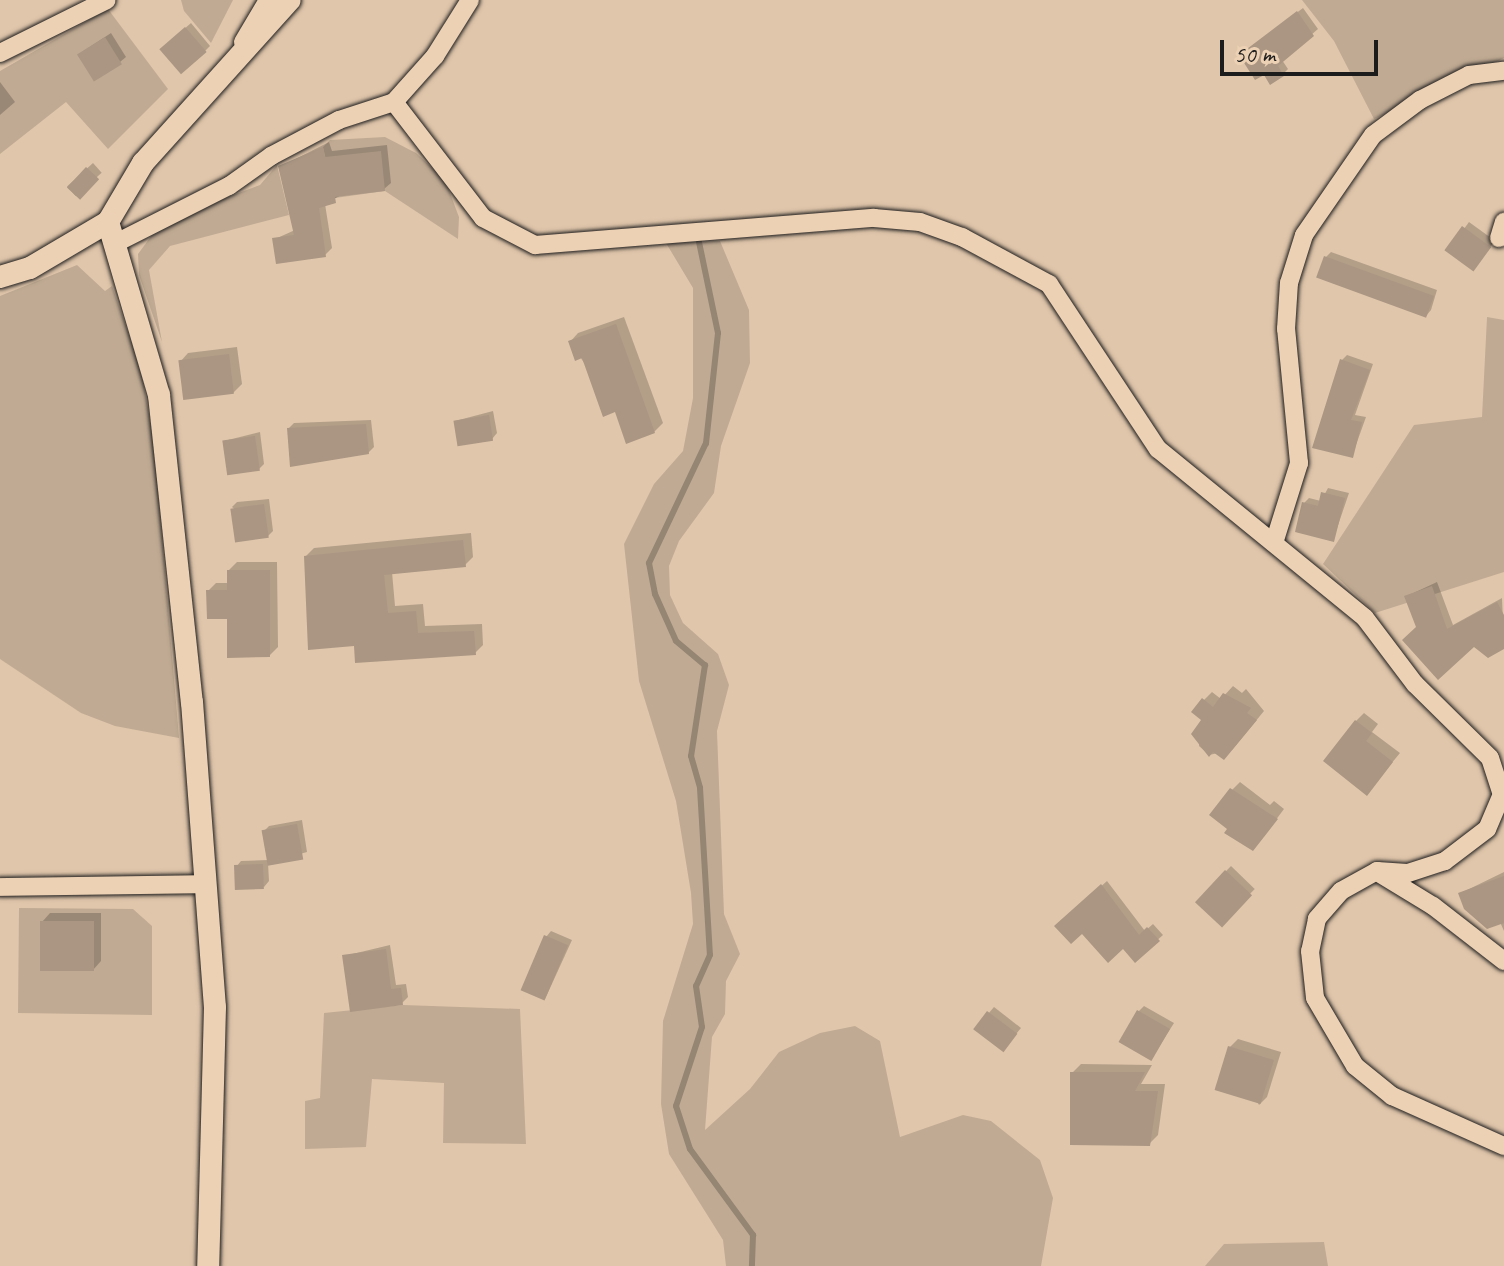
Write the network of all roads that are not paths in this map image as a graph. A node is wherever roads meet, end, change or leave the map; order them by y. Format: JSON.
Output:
{"nodes":[{"id":1,"x":107,"y":0,"type":"edge"},
{"id":2,"x":268,"y":0,"type":"edge"},
{"id":3,"x":290,"y":0,"type":"edge"},
{"id":4,"x":470,"y":0,"type":"edge"},
{"id":5,"x":0,"y":53,"type":"edge"},
{"id":6,"x":1504,"y":71,"type":"edge"},
{"id":7,"x":225,"y":72,"type":"junction"},
{"id":8,"x":394,"y":102,"type":"junction"},
{"id":9,"x":108,"y":222,"type":"junction"},
{"id":10,"x":114,"y":244,"type":"junction"},
{"id":11,"x":0,"y":277,"type":"edge"},
{"id":12,"x":1274,"y":543,"type":"junction"},
{"id":13,"x":1377,"y":871,"type":"junction"},
{"id":14,"x":207,"y":884,"type":"junction"},
{"id":15,"x":0,"y":887,"type":"edge"},
{"id":16,"x":1504,"y":961,"type":"edge"},
{"id":17,"x":1504,"y":1146,"type":"edge"},
{"id":18,"x":208,"y":1266,"type":"edge"}],
"edges":[{"from":1,"to":5,"type":"street"},
{"from":2,"to":7,"type":"street"},
{"from":3,"to":7,"type":"street"},
{"from":4,"to":8,"type":"street"},
{"from":6,"to":12,"type":"street"},
{"from":7,"to":9,"type":"street"},
{"from":8,"to":10,"type":"street"},
{"from":8,"to":12,"type":"street"},
{"from":9,"to":10,"type":"street"},
{"from":9,"to":11,"type":"street"},
{"from":10,"to":14,"type":"street"},
{"from":12,"to":13,"type":"street"},
{"from":13,"to":16,"type":"street"},
{"from":13,"to":17,"type":"street"},
{"from":14,"to":15,"type":"street"},
{"from":14,"to":18,"type":"street"}]}
